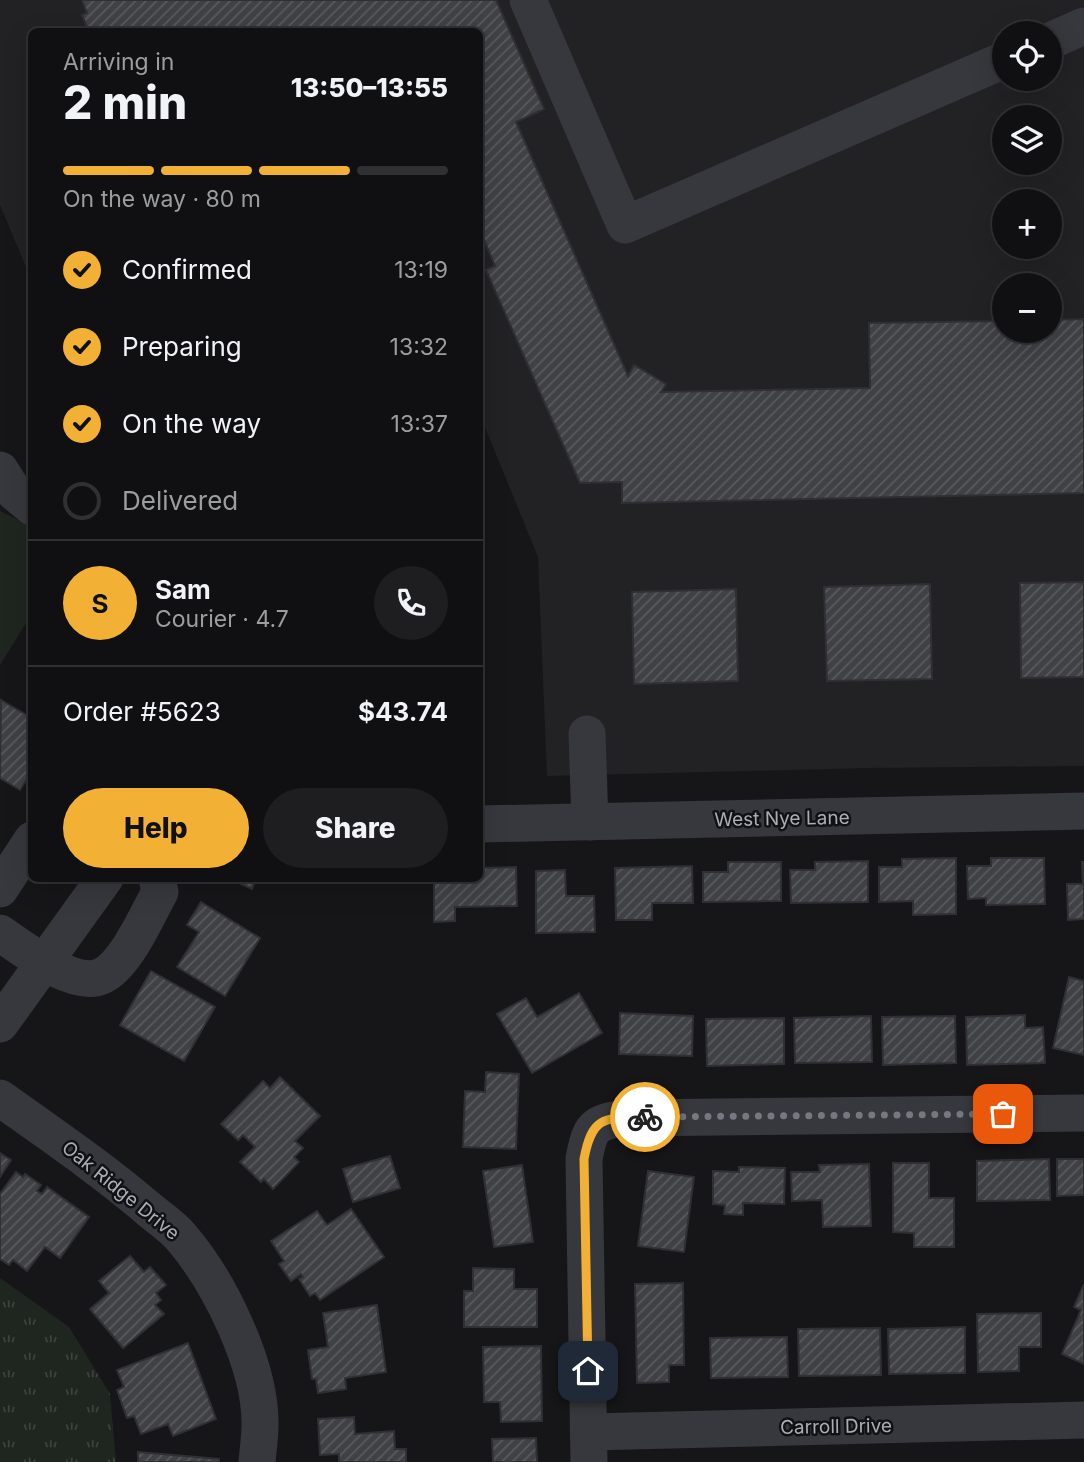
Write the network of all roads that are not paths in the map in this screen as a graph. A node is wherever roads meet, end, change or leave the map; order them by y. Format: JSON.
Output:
{"nodes":[{"id":1,"x":528,"y":0,"type":"edge"},
{"id":2,"x":1084,"y":26,"type":"edge"},
{"id":3,"x":1062,"y":36,"type":"edge"},
{"id":4,"x":992,"y":65,"type":"edge"},
{"id":5,"x":0,"y":470,"type":"edge"},
{"id":6,"x":28,"y":503,"type":"edge"},
{"id":7,"x":587,"y":734,"type":"dead end"},
{"id":8,"x":1084,"y":811,"type":"edge"},
{"id":9,"x":590,"y":822,"type":"junction"},
{"id":10,"x":483,"y":824,"type":"edge"},
{"id":11,"x":28,"y":846,"type":"edge"},
{"id":12,"x":102,"y":882,"type":"edge"},
{"id":13,"x":158,"y":882,"type":"edge"},
{"id":14,"x":0,"y":889,"type":"edge"},
{"id":15,"x":0,"y":933,"type":"edge"},
{"id":16,"x":45,"y":964,"type":"junction"},
{"id":17,"x":0,"y":1024,"type":"edge"},
{"id":18,"x":0,"y":1098,"type":"edge"},
{"id":19,"x":1084,"y":1113,"type":"edge"},
{"id":20,"x":1084,"y":1420,"type":"edge"},
{"id":21,"x":589,"y":1447,"type":"edge"},
{"id":22,"x":257,"y":1462,"type":"edge"}],
"edges":[{"from":1,"to":4,"type":"street"},
{"from":2,"to":3,"type":"street"},
{"from":5,"to":6,"type":"street"},
{"from":7,"to":9,"type":"street"},
{"from":8,"to":9,"type":"street","name":"West Nye Lane"},
{"from":9,"to":10,"type":"street","name":"West Nye Lane"},
{"from":11,"to":14,"type":"street"},
{"from":12,"to":16,"type":"street"},
{"from":13,"to":16,"type":"street"},
{"from":15,"to":16,"type":"street"},
{"from":16,"to":17,"type":"street"},
{"from":18,"to":22,"type":"street","name":"Oak Ridge Drive"},
{"from":19,"to":21,"type":"street"},
{"from":20,"to":21,"type":"street","name":"Carroll Drive"}]}
